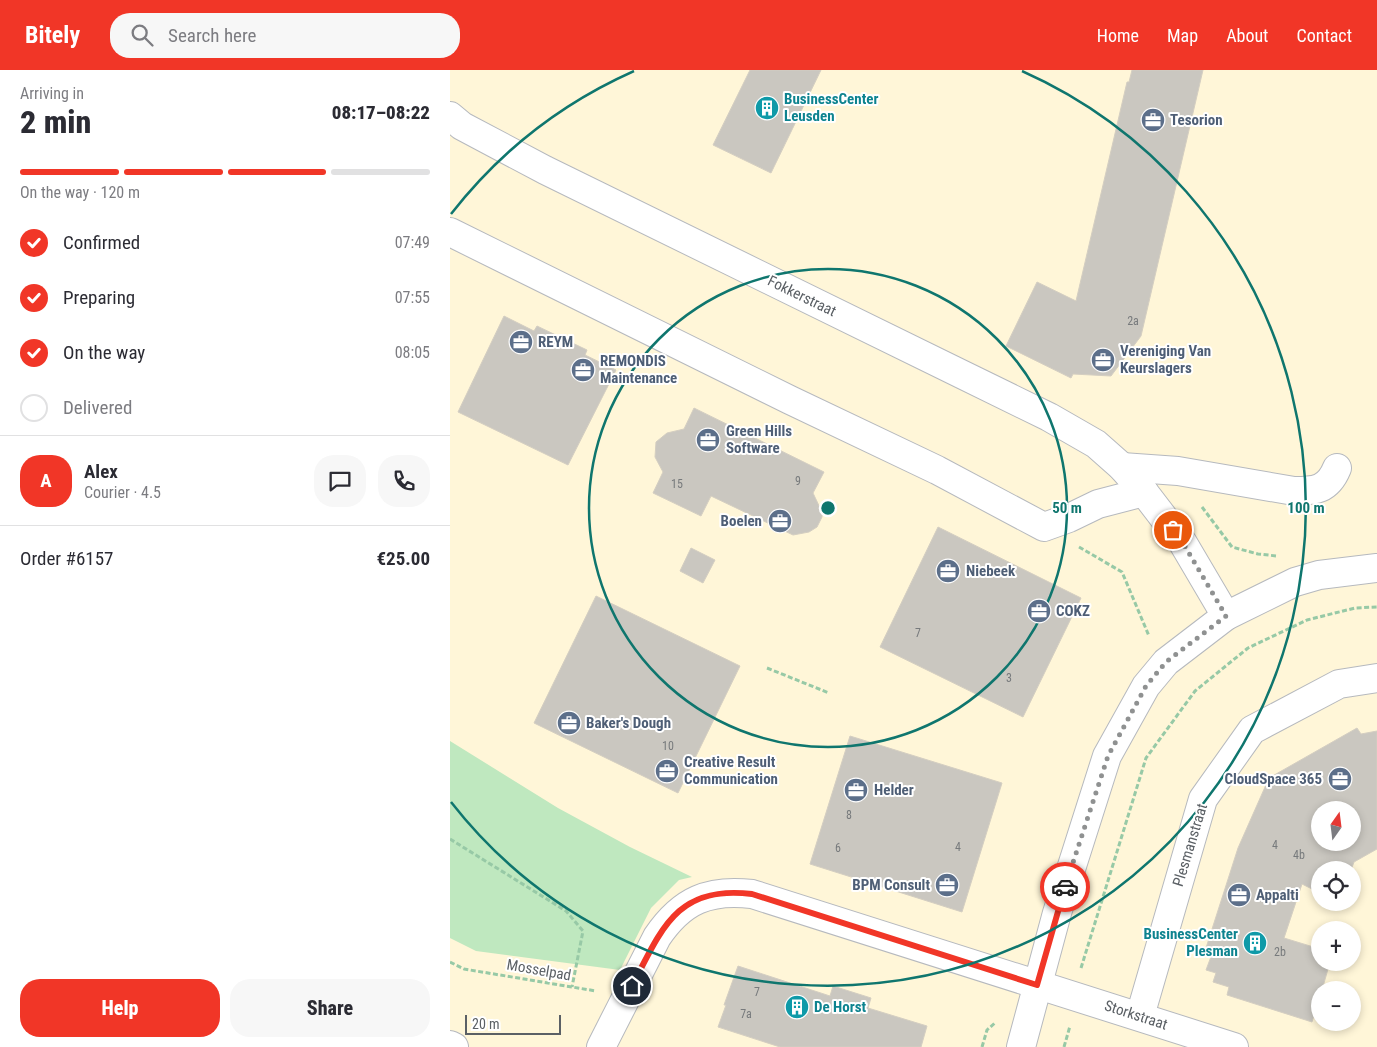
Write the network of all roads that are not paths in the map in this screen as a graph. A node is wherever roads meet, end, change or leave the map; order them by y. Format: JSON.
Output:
{"nodes":[{"id":1,"x":450,"y":116,"type":"edge"},
{"id":2,"x":450,"y":232,"type":"edge"},
{"id":3,"x":1122,"y":467,"type":"junction"},
{"id":4,"x":1336,"y":468,"type":"dead end"},
{"id":5,"x":1144,"y":492,"type":"junction"},
{"id":6,"x":1377,"y":568,"type":"edge"},
{"id":7,"x":1226,"y":616,"type":"junction"},
{"id":8,"x":1377,"y":678,"type":"edge"},
{"id":9,"x":1037,"y":985,"type":"junction"},
{"id":10,"x":1140,"y":1016,"type":"junction"},
{"id":11,"x":450,"y":1045,"type":"edge"},
{"id":12,"x":454,"y":1047,"type":"edge"},
{"id":13,"x":601,"y":1047,"type":"edge"},
{"id":14,"x":1021,"y":1047,"type":"edge"},
{"id":15,"x":1234,"y":1047,"type":"edge"}],
"edges":[{"from":1,"to":3,"type":"street","name":"Fokkerstraat"},
{"from":2,"to":5,"type":"street"},
{"from":3,"to":4,"type":"street"},
{"from":3,"to":5,"type":"street","name":"Fokkerstraat"},
{"from":5,"to":7,"type":"street","name":"Fokkerstraat"},
{"from":6,"to":7,"type":"street"},
{"from":7,"to":9,"type":"street"},
{"from":8,"to":10,"type":"street","name":"Plesmanstraat"},
{"from":9,"to":10,"type":"street","name":"Storkstraat"},
{"from":9,"to":13,"type":"street","name":"Storkstraat"},
{"from":9,"to":14,"type":"street"},
{"from":10,"to":15,"type":"street","name":"Storkstraat"},
{"from":11,"to":12,"type":"street"}]}
